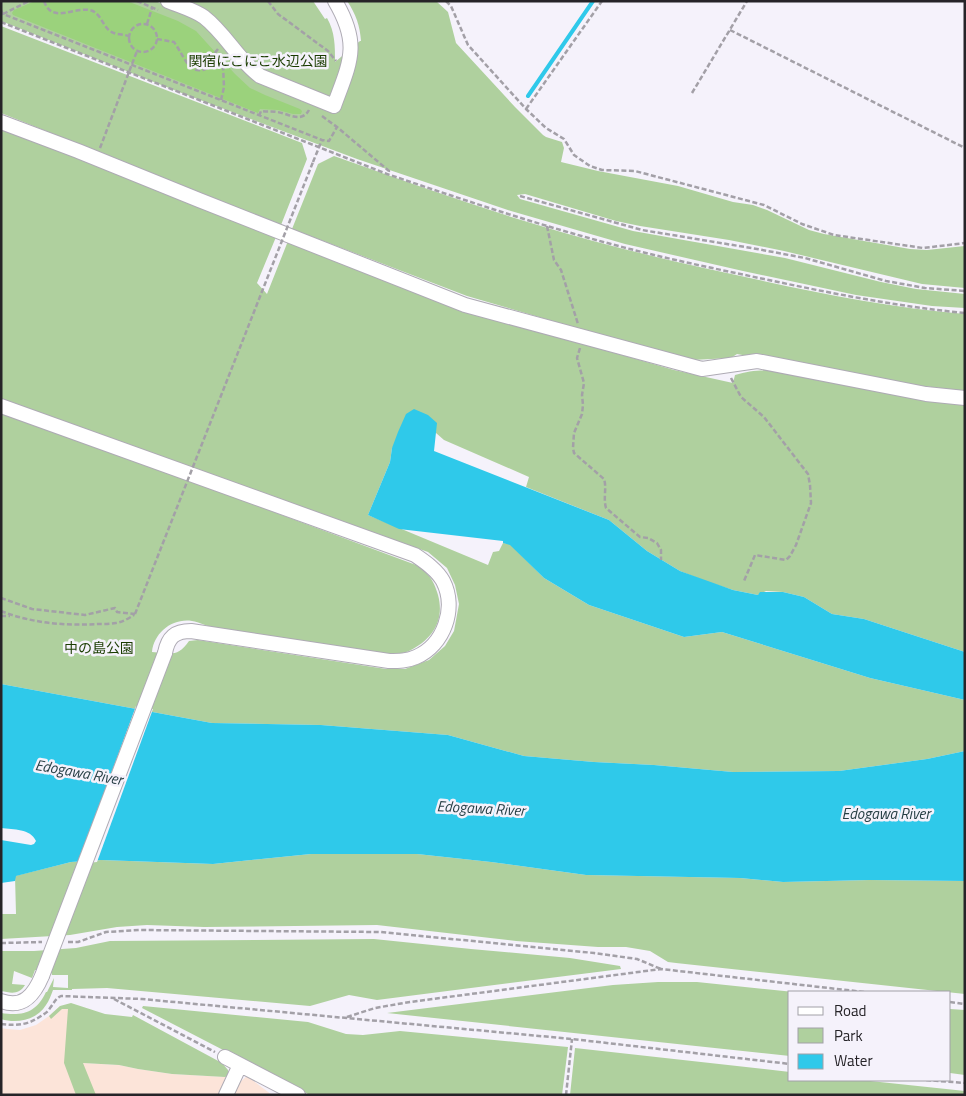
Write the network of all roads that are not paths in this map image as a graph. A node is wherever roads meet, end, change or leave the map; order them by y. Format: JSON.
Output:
{"nodes":[{"id":1,"x":168,"y":1,"type":"edge"},
{"id":2,"x":335,"y":1,"type":"edge"},
{"id":3,"x":1,"y":122,"type":"edge"},
{"id":4,"x":965,"y":398,"type":"edge"},
{"id":5,"x":1,"y":406,"type":"edge"},
{"id":6,"x":1,"y":1001,"type":"edge"},
{"id":7,"x":225,"y":1057,"type":"road end"},
{"id":8,"x":240,"y":1065,"type":"junction"},
{"id":9,"x":226,"y":1095,"type":"edge"},
{"id":10,"x":298,"y":1095,"type":"edge"}],
"edges":[{"from":1,"to":2,"type":"street"},
{"from":3,"to":4,"type":"street"},
{"from":5,"to":6,"type":"street","bridge":true},
{"from":7,"to":8,"type":"street"},
{"from":8,"to":9,"type":"street"},
{"from":8,"to":10,"type":"street"}]}
